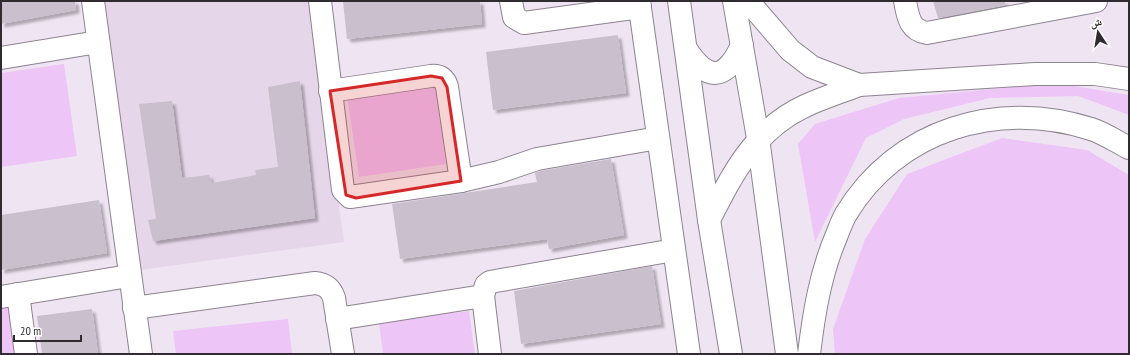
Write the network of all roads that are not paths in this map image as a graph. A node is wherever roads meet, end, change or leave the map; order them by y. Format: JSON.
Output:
{"nodes":[{"id":1,"x":93,"y":1,"type":"edge"},
{"id":2,"x":320,"y":1,"type":"edge"},
{"id":3,"x":511,"y":1,"type":"edge"},
{"id":4,"x":679,"y":1,"type":"edge"},
{"id":5,"x":734,"y":1,"type":"edge"},
{"id":6,"x":748,"y":1,"type":"edge"},
{"id":7,"x":905,"y":1,"type":"edge"},
{"id":8,"x":1096,"y":1,"type":"edge"},
{"id":9,"x":640,"y":4,"type":"edge"},
{"id":10,"x":1024,"y":8,"type":"edge"},
{"id":11,"x":98,"y":42,"type":"junction"},
{"id":12,"x":742,"y":45,"type":"junction"},
{"id":13,"x":686,"y":48,"type":"junction"},
{"id":14,"x":1,"y":58,"type":"edge"},
{"id":15,"x":1129,"y":79,"type":"edge"},
{"id":16,"x":859,"y":85,"type":"junction"},
{"id":17,"x":330,"y":91,"type":"junction"},
{"id":18,"x":658,"y":138,"type":"junction"},
{"id":19,"x":758,"y":138,"type":"junction"},
{"id":20,"x":1129,"y":148,"type":"edge"},
{"id":21,"x":461,"y":181,"type":"junction"},
{"id":22,"x":710,"y":220,"type":"junction"},
{"id":23,"x":674,"y":250,"type":"junction"},
{"id":24,"x":129,"y":276,"type":"junction"},
{"id":25,"x":9,"y":295,"type":"edge"},
{"id":26,"x":483,"y":296,"type":"junction"},
{"id":27,"x":134,"y":308,"type":"junction"},
{"id":28,"x":337,"y":319,"type":"junction"},
{"id":29,"x":26,"y":354,"type":"edge"},
{"id":30,"x":140,"y":354,"type":"edge"},
{"id":31,"x":343,"y":354,"type":"edge"},
{"id":32,"x":490,"y":354,"type":"edge"},
{"id":33,"x":689,"y":354,"type":"edge"},
{"id":34,"x":731,"y":354,"type":"edge"},
{"id":35,"x":787,"y":354,"type":"edge"},
{"id":36,"x":809,"y":354,"type":"edge"}],
"edges":[{"from":1,"to":11,"type":"main road"},
{"from":2,"to":17,"type":"main road"},
{"from":3,"to":9,"type":"main road"},
{"from":4,"to":13,"type":"main road"},
{"from":5,"to":12,"type":"main road"},
{"from":6,"to":16,"type":"main road"},
{"from":7,"to":10,"type":"main road"},
{"from":8,"to":10,"type":"main road"},
{"from":9,"to":18,"type":"main road"},
{"from":11,"to":14,"type":"main road"},
{"from":11,"to":24,"type":"main road"},
{"from":12,"to":13,"type":"main road"},
{"from":12,"to":19,"type":"main road"},
{"from":13,"to":22,"type":"main road"},
{"from":15,"to":16,"type":"main road"},
{"from":16,"to":19,"type":"main road"},
{"from":17,"to":21,"type":"main road"},
{"from":17,"to":21,"type":"main road"},
{"from":18,"to":21,"type":"main road"},
{"from":18,"to":23,"type":"main road"},
{"from":19,"to":22,"type":"main road"},
{"from":19,"to":35,"type":"main road"},
{"from":20,"to":36,"type":"main road"},
{"from":22,"to":34,"type":"main road"},
{"from":23,"to":26,"type":"main road"},
{"from":23,"to":33,"type":"main road"},
{"from":24,"to":25,"type":"main road"},
{"from":24,"to":27,"type":"main road"},
{"from":25,"to":29,"type":"main road"},
{"from":26,"to":28,"type":"main road"},
{"from":26,"to":32,"type":"main road"},
{"from":27,"to":28,"type":"main road"},
{"from":27,"to":30,"type":"main road"},
{"from":28,"to":31,"type":"main road"}]}
